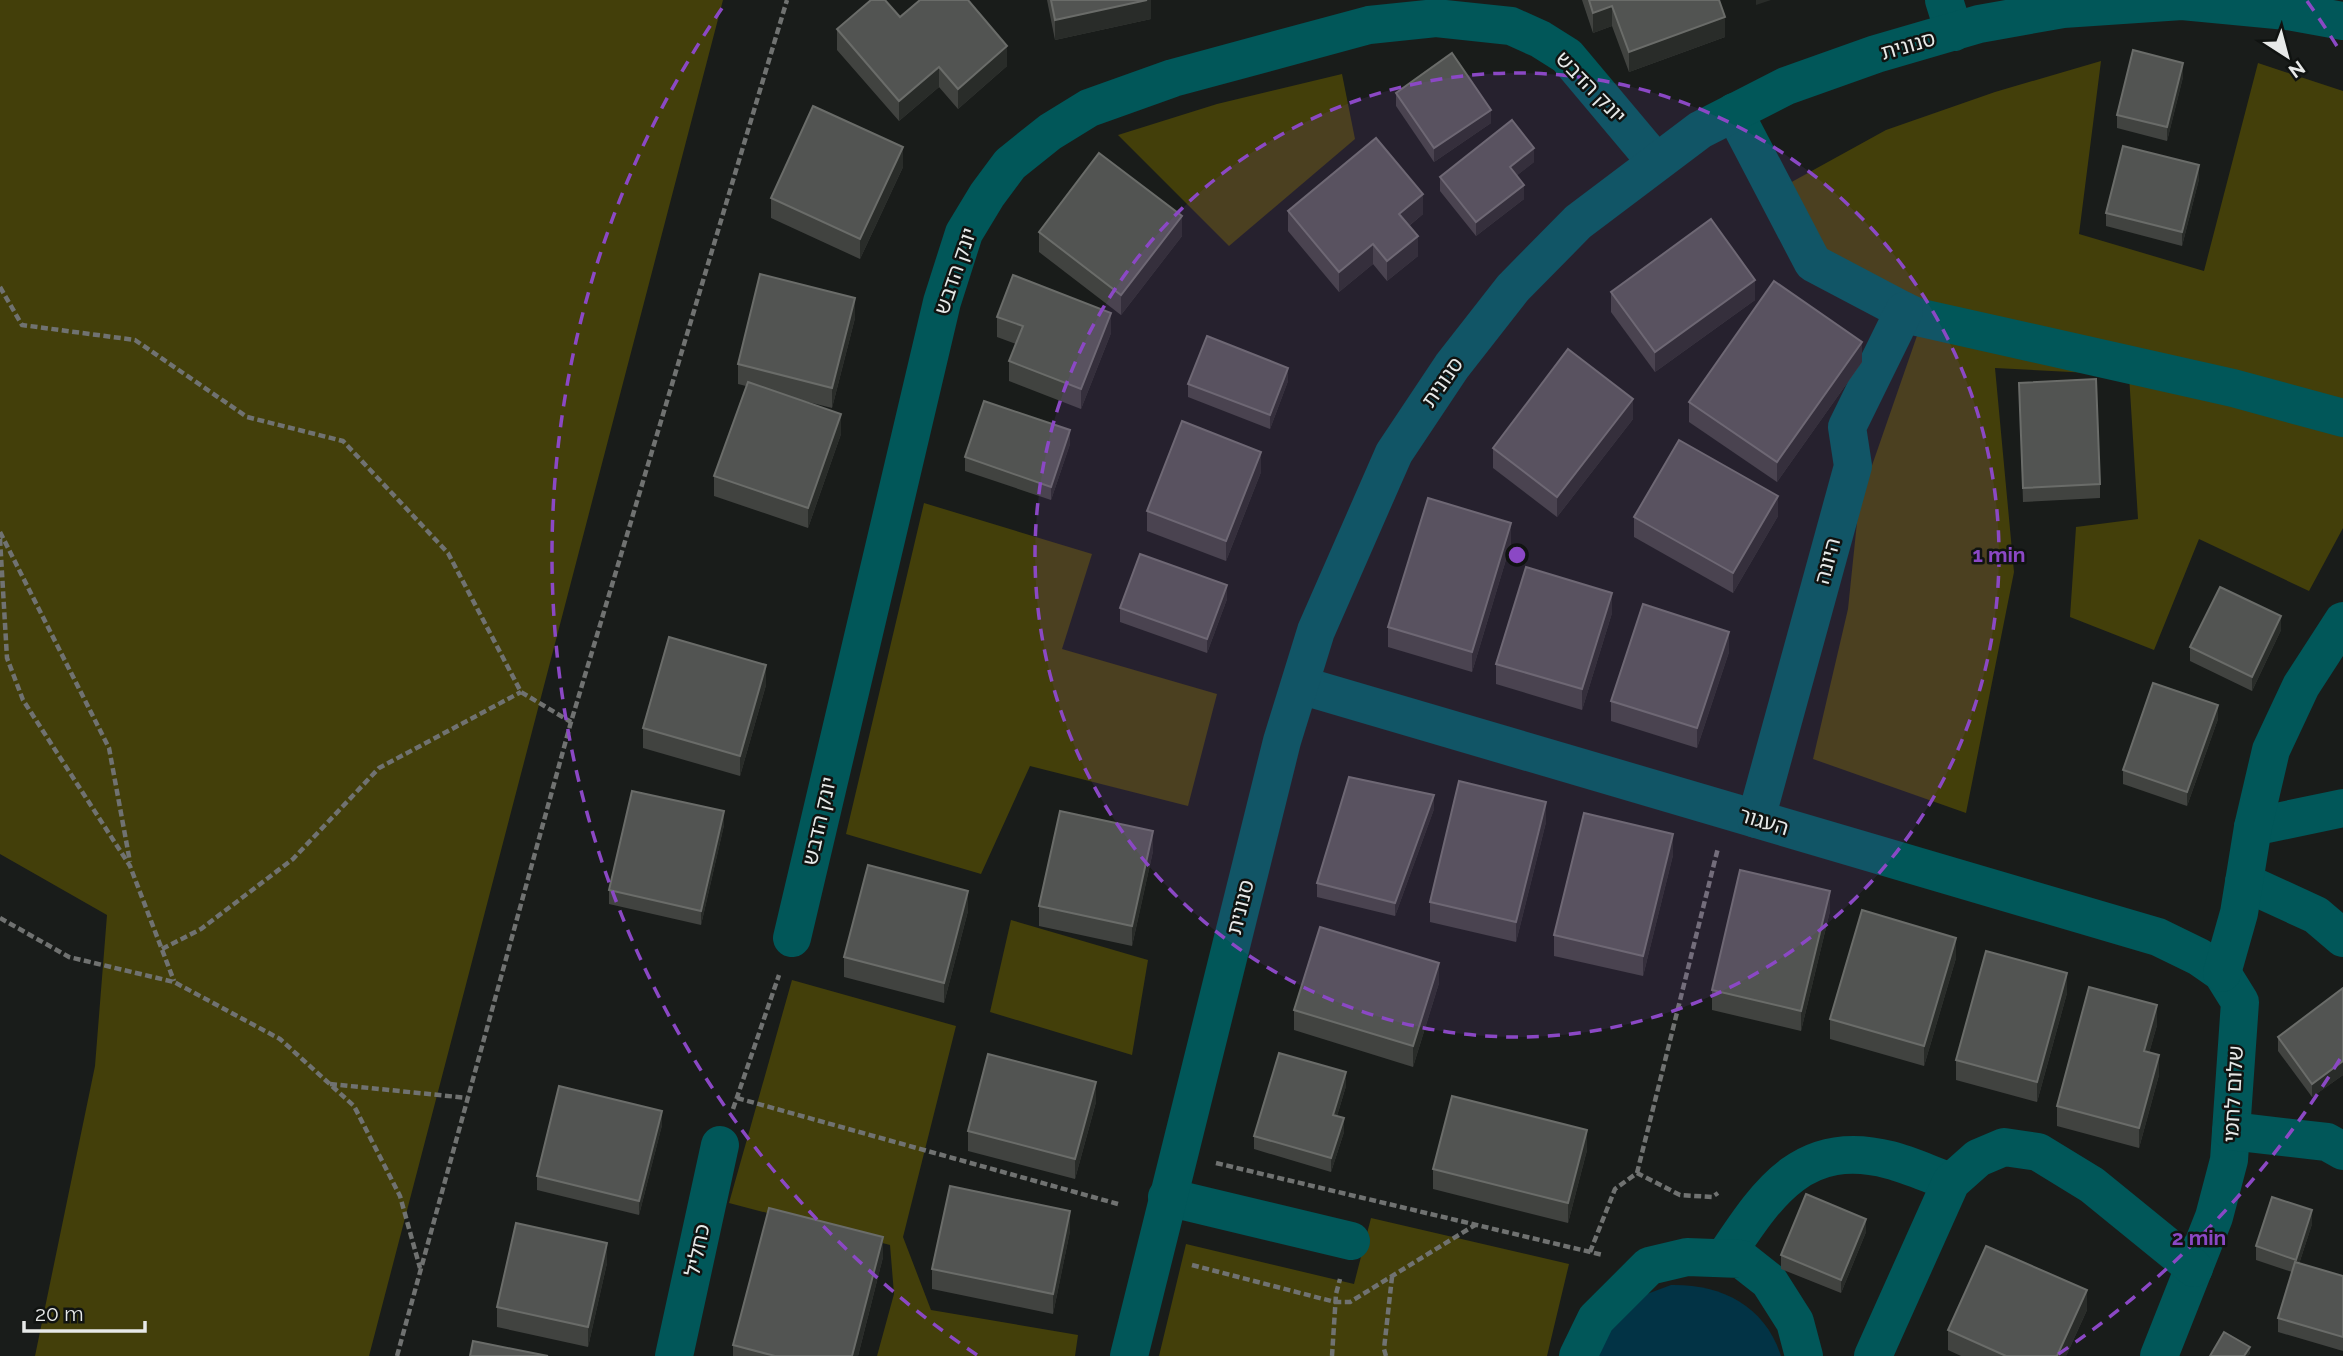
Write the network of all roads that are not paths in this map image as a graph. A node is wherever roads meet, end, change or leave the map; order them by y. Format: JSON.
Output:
{"nodes":[{"id":1,"x":1522,"y":13,"type":"edge"},
{"id":2,"x":2336,"y":14,"type":"edge"},
{"id":3,"x":1949,"y":16,"type":"edge"},
{"id":4,"x":1734,"y":112,"type":"junction"},
{"id":5,"x":1656,"y":162,"type":"junction"},
{"id":6,"x":1904,"y":311,"type":"junction"},
{"id":7,"x":2343,"y":418,"type":"edge"},
{"id":8,"x":2343,"y":621,"type":"edge"},
{"id":9,"x":1300,"y":685,"type":"junction"},
{"id":10,"x":2343,"y":808,"type":"edge"},
{"id":11,"x":1741,"y":814,"type":"junction"},
{"id":12,"x":2253,"y":827,"type":"junction"},
{"id":13,"x":2244,"y":882,"type":"junction"},
{"id":14,"x":792,"y":938,"type":"road end"},
{"id":15,"x":2343,"y":938,"type":"edge"},
{"id":16,"x":2222,"y":974,"type":"junction"},
{"id":17,"x":2231,"y":1131,"type":"junction"},
{"id":18,"x":720,"y":1144,"type":"road end"},
{"id":19,"x":2341,"y":1146,"type":"edge"},
{"id":20,"x":1951,"y":1182,"type":"junction"},
{"id":21,"x":1167,"y":1197,"type":"junction"},
{"id":22,"x":1351,"y":1241,"type":"road end"},
{"id":23,"x":1724,"y":1258,"type":"junction"},
{"id":24,"x":2193,"y":1268,"type":"junction"},
{"id":25,"x":674,"y":1356,"type":"edge"},
{"id":26,"x":1129,"y":1356,"type":"edge"},
{"id":27,"x":1578,"y":1356,"type":"edge"},
{"id":28,"x":1804,"y":1356,"type":"edge"},
{"id":29,"x":1873,"y":1356,"type":"edge"},
{"id":30,"x":2159,"y":1356,"type":"edge"}],
"edges":[{"from":1,"to":5,"type":"street","name":"יונק הדבש"},
{"from":1,"to":14,"type":"street","name":"יונק הדבש"},
{"from":2,"to":3,"type":"street","name":"סנונית"},
{"from":3,"to":4,"type":"street","name":"סנונית"},
{"from":4,"to":5,"type":"street","name":"סנונית"},
{"from":4,"to":6,"type":"street"},
{"from":5,"to":9,"type":"street","name":"סנונית"},
{"from":6,"to":7,"type":"street"},
{"from":6,"to":11,"type":"street","name":"היונה"},
{"from":8,"to":12,"type":"street"},
{"from":9,"to":11,"type":"street","name":"העגור"},
{"from":9,"to":21,"type":"street","name":"סנונית"},
{"from":10,"to":12,"type":"street"},
{"from":11,"to":16,"type":"street","name":"העגור"},
{"from":12,"to":13,"type":"street"},
{"from":13,"to":15,"type":"street"},
{"from":13,"to":16,"type":"street"},
{"from":16,"to":17,"type":"street","name":"שלום לחמי"},
{"from":17,"to":19,"type":"street"},
{"from":17,"to":24,"type":"street","name":"שלום לחמי"},
{"from":18,"to":25,"type":"street","name":"כחליל"},
{"from":20,"to":23,"type":"street"},
{"from":20,"to":24,"type":"street"},
{"from":20,"to":29,"type":"street"},
{"from":21,"to":22,"type":"street"},
{"from":21,"to":26,"type":"street","name":"סנונית"},
{"from":23,"to":27,"type":"street"},
{"from":23,"to":28,"type":"street"},
{"from":24,"to":30,"type":"street","name":"שלום לחמי"}]}
